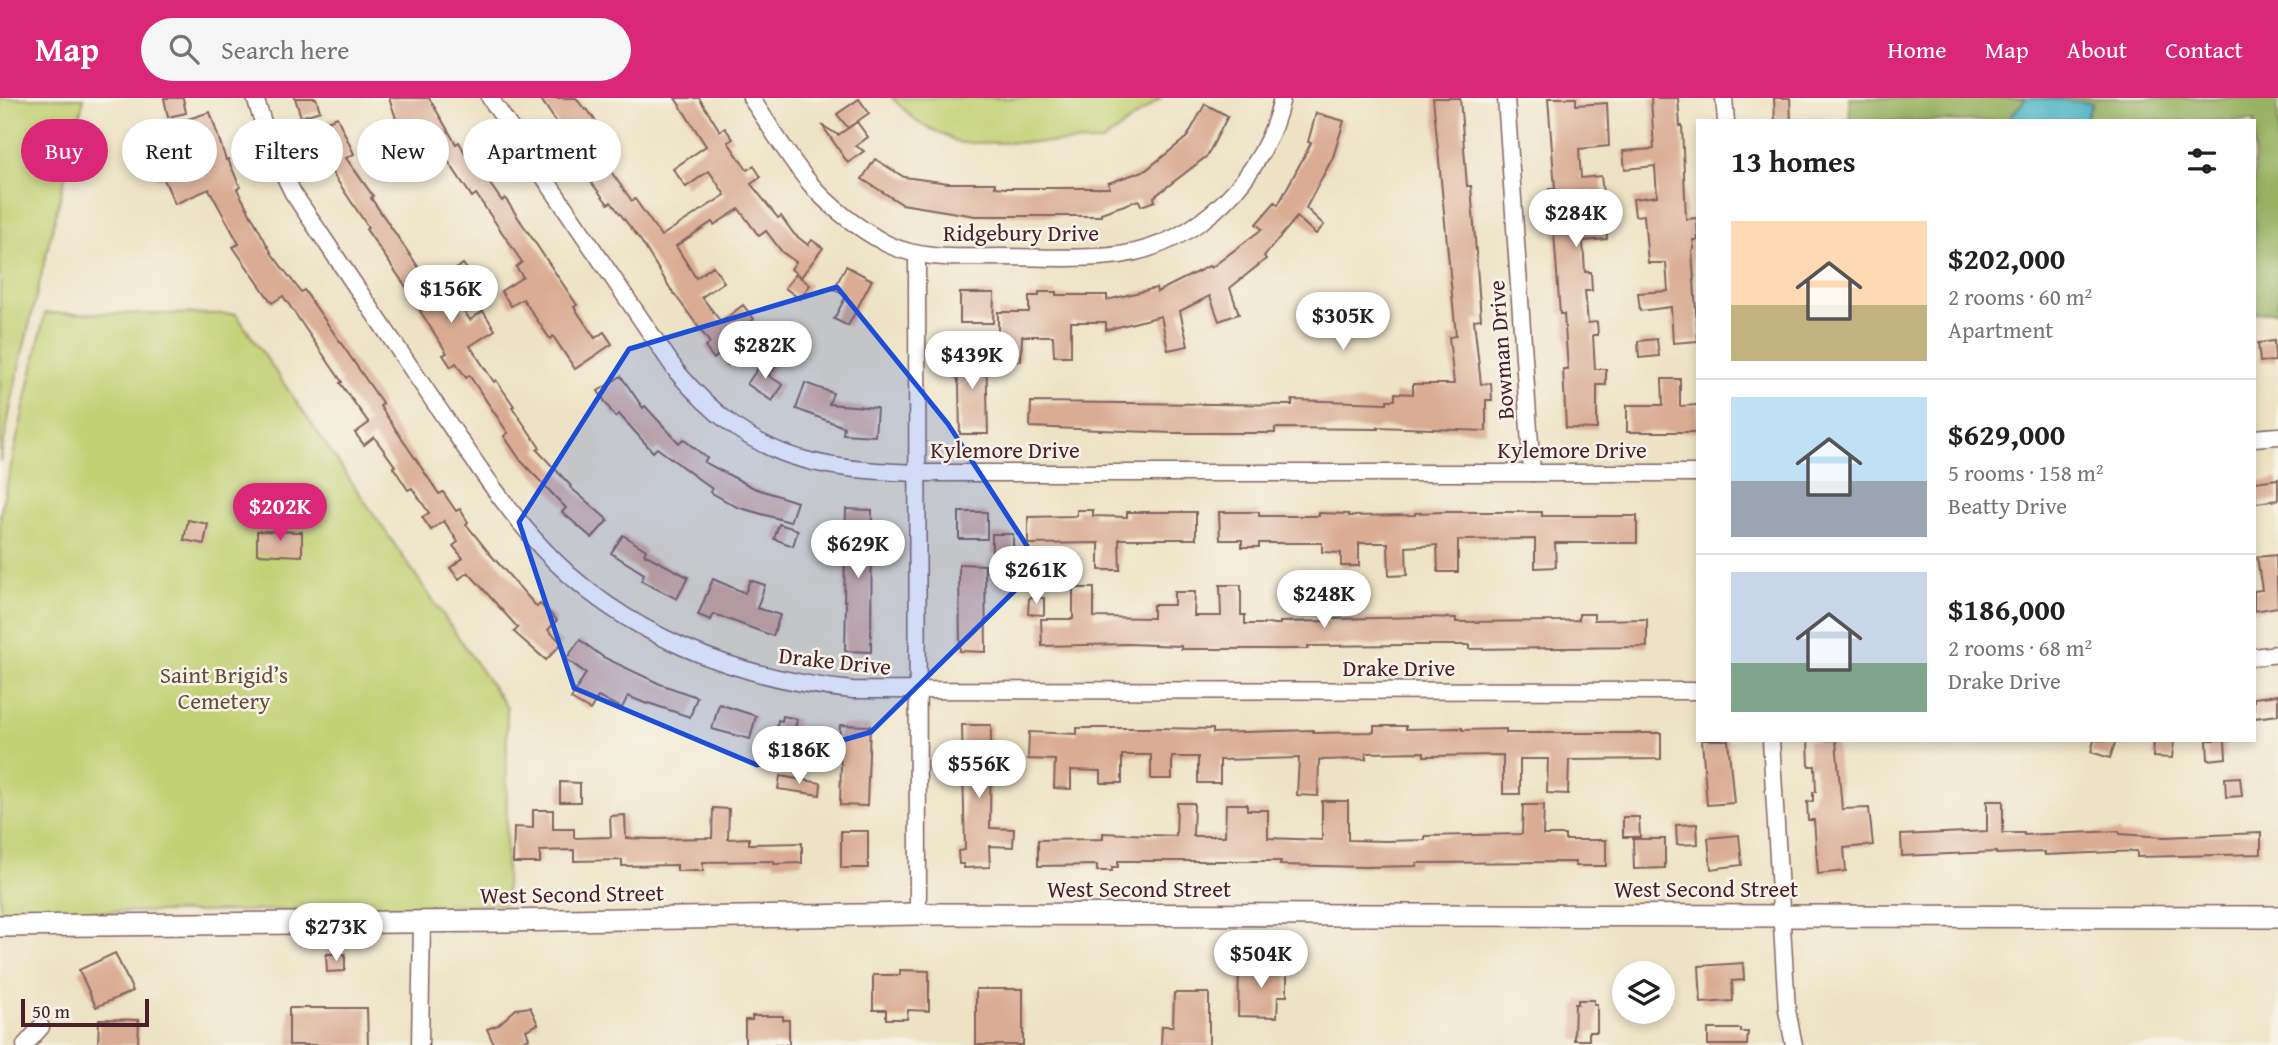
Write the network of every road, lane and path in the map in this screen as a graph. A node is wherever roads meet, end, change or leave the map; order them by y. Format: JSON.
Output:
{"nodes":[{"id":1,"x":255,"y":98,"type":"edge"},
{"id":2,"x":490,"y":98,"type":"edge"},
{"id":3,"x":751,"y":98,"type":"edge"},
{"id":4,"x":1282,"y":98,"type":"edge"},
{"id":5,"x":1506,"y":98,"type":"edge"},
{"id":6,"x":1724,"y":98,"type":"edge"},
{"id":7,"x":1726,"y":119,"type":"edge"},
{"id":8,"x":917,"y":254,"type":"junction"},
{"id":9,"x":2278,"y":436,"type":"edge"},
{"id":10,"x":2256,"y":438,"type":"edge"},
{"id":11,"x":918,"y":473,"type":"junction"},
{"id":12,"x":1532,"y":473,"type":"junction"},
{"id":13,"x":1696,"y":473,"type":"edge"},
{"id":14,"x":2278,"y":654,"type":"edge"},
{"id":15,"x":2256,"y":657,"type":"edge"},
{"id":16,"x":918,"y":690,"type":"junction"},
{"id":17,"x":1696,"y":691,"type":"edge"},
{"id":18,"x":1771,"y":742,"type":"edge"},
{"id":19,"x":918,"y":914,"type":"junction"},
{"id":20,"x":1782,"y":915,"type":"junction"},
{"id":21,"x":2278,"y":917,"type":"edge"},
{"id":22,"x":422,"y":921,"type":"junction"},
{"id":23,"x":0,"y":926,"type":"edge"},
{"id":24,"x":1787,"y":1010,"type":"junction"},
{"id":25,"x":41,"y":1027,"type":"dead end"},
{"id":26,"x":25,"y":1045,"type":"edge"},
{"id":27,"x":420,"y":1045,"type":"edge"},
{"id":28,"x":1783,"y":1045,"type":"edge"},
{"id":29,"x":1794,"y":1045,"type":"edge"}],
"edges":[{"from":1,"to":16,"type":"street","name":"Drake Drive"},
{"from":2,"to":11,"type":"street","name":"Kylemore Drive"},
{"from":3,"to":8,"type":"street","name":"Ridgebury Drive"},
{"from":4,"to":8,"type":"street","name":"Ridgebury Drive"},
{"from":5,"to":12,"type":"street","name":"Bowman Drive"},
{"from":6,"to":7,"type":"street"},
{"from":8,"to":11,"type":"street"},
{"from":9,"to":10,"type":"street"},
{"from":11,"to":12,"type":"street","name":"Kylemore Drive"},
{"from":11,"to":16,"type":"street"},
{"from":12,"to":13,"type":"street","name":"Kylemore Drive"},
{"from":14,"to":15,"type":"street"},
{"from":16,"to":17,"type":"street","name":"Drake Drive"},
{"from":16,"to":19,"type":"street"},
{"from":18,"to":20,"type":"street"},
{"from":19,"to":20,"type":"main road","name":"West Second Street"},
{"from":19,"to":22,"type":"main road","name":"West Second Street"},
{"from":20,"to":21,"type":"main road","name":"West Second Street"},
{"from":20,"to":24,"type":"street"},
{"from":22,"to":23,"type":"main road","name":"West Second Street"},
{"from":22,"to":27,"type":"street"},
{"from":24,"to":28,"type":"street"},
{"from":24,"to":29,"type":"street"},
{"from":25,"to":26,"type":"street"}]}
